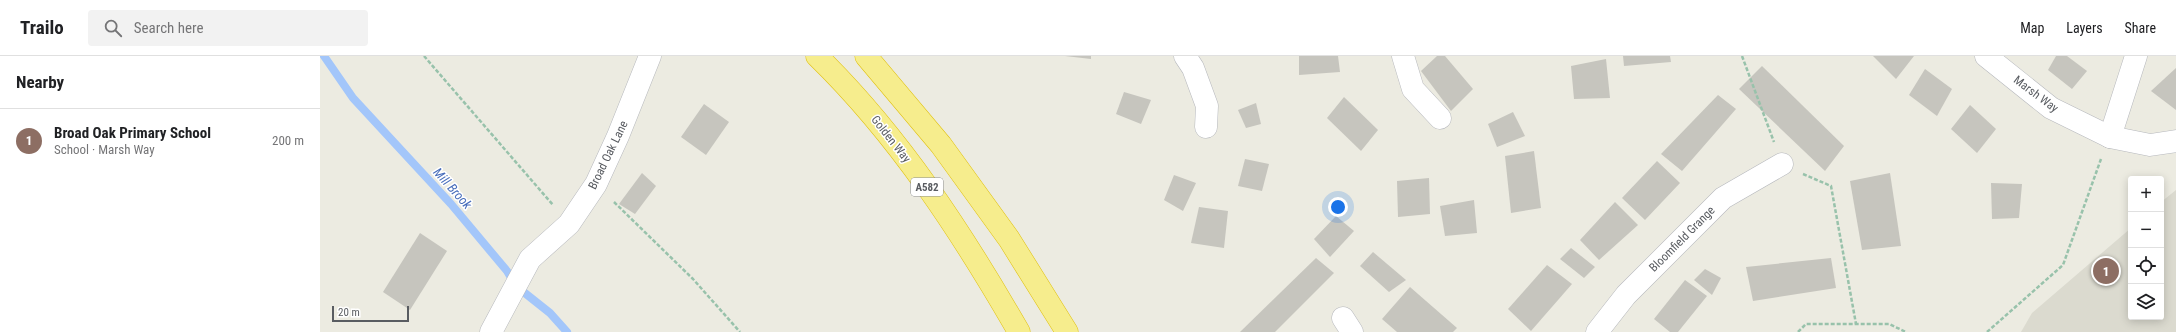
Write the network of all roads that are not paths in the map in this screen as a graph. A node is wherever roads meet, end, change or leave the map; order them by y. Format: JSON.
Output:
{"nodes":[{"id":1,"x":650,"y":56,"type":"edge"},
{"id":2,"x":817,"y":56,"type":"edge"},
{"id":3,"x":866,"y":56,"type":"edge"},
{"id":4,"x":1185,"y":56,"type":"edge"},
{"id":5,"x":1403,"y":56,"type":"edge"},
{"id":6,"x":1986,"y":56,"type":"edge"},
{"id":7,"x":2136,"y":56,"type":"edge"},
{"id":8,"x":1440,"y":118,"type":"dead end"},
{"id":9,"x":1206,"y":127,"type":"dead end"},
{"id":10,"x":2110,"y":137,"type":"junction"},
{"id":11,"x":2176,"y":141,"type":"edge"},
{"id":12,"x":1782,"y":164,"type":"road end"},
{"id":13,"x":491,"y":332,"type":"edge"},
{"id":14,"x":1019,"y":332,"type":"edge"},
{"id":15,"x":1067,"y":332,"type":"edge"},
{"id":16,"x":1596,"y":332,"type":"edge"}],
"edges":[{"from":1,"to":13,"type":"street","name":"Broad Oak Lane"},
{"from":2,"to":14,"type":"highway","name":"Golden Way","number":"A582"},
{"from":3,"to":15,"type":"highway","number":"A582"},
{"from":4,"to":9,"type":"street"},
{"from":5,"to":8,"type":"street"},
{"from":6,"to":10,"type":"street","name":"Marsh Way"},
{"from":7,"to":10,"type":"street"},
{"from":10,"to":11,"type":"street","name":"Marsh Way"},
{"from":12,"to":16,"type":"street","name":"Bloomfield Grange"}]}
